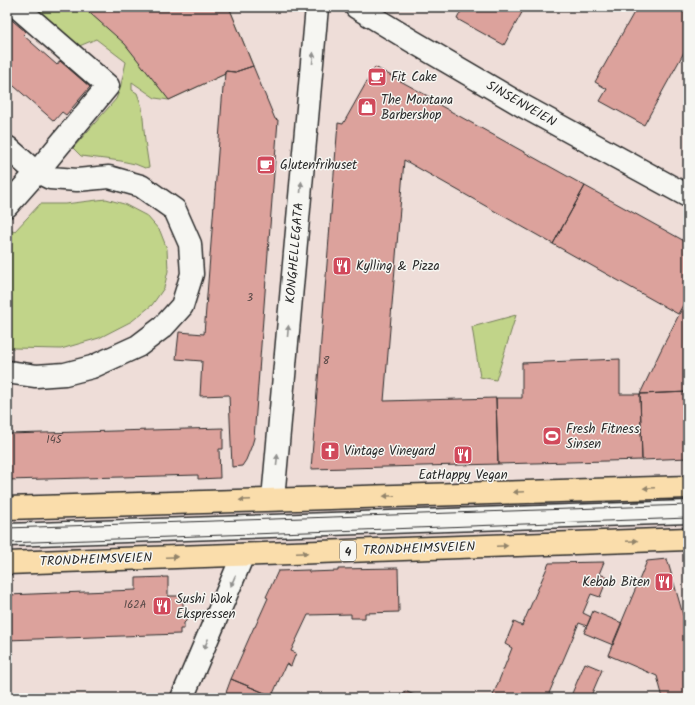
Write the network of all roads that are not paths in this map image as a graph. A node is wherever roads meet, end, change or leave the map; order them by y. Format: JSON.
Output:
{"nodes":[{"id":1,"x":17,"y":7,"type":"edge"},
{"id":2,"x":317,"y":7,"type":"edge"},
{"id":3,"x":356,"y":7,"type":"edge"},
{"id":4,"x":7,"y":147,"type":"edge"},
{"id":5,"x":37,"y":172,"type":"junction"},
{"id":6,"x":688,"y":196,"type":"edge"},
{"id":7,"x":7,"y":206,"type":"edge"},
{"id":8,"x":7,"y":372,"type":"edge"},
{"id":9,"x":688,"y":487,"type":"edge"},
{"id":10,"x":273,"y":499,"type":"junction"},
{"id":11,"x":7,"y":508,"type":"edge"},
{"id":12,"x":688,"y":512,"type":"edge"},
{"id":13,"x":7,"y":535,"type":"edge"},
{"id":14,"x":688,"y":539,"type":"edge"},
{"id":15,"x":243,"y":555,"type":"junction"},
{"id":16,"x":7,"y":562,"type":"edge"},
{"id":17,"x":182,"y":698,"type":"edge"}],
"edges":[{"from":1,"to":5,"type":"street"},
{"from":10,"to":2,"type":"street","name":"KONGHELLEGATA","one_way":true},
{"from":3,"to":6,"type":"street","name":"SINSENVEIEN"},
{"from":4,"to":5,"type":"street"},
{"from":5,"to":7,"type":"street"},
{"from":5,"to":8,"type":"street"},
{"from":9,"to":10,"type":"main road","one_way":true},
{"from":10,"to":11,"type":"main road","one_way":true},
{"from":12,"to":13,"type":"street"},
{"from":15,"to":14,"type":"main road","name":"TRONDHEIMSVEIEN","number":"4","one_way":true},
{"from":16,"to":15,"type":"main road","name":"TRONDHEIMSVEIEN","number":"4","one_way":true},
{"from":15,"to":17,"type":"street","one_way":true}]}
